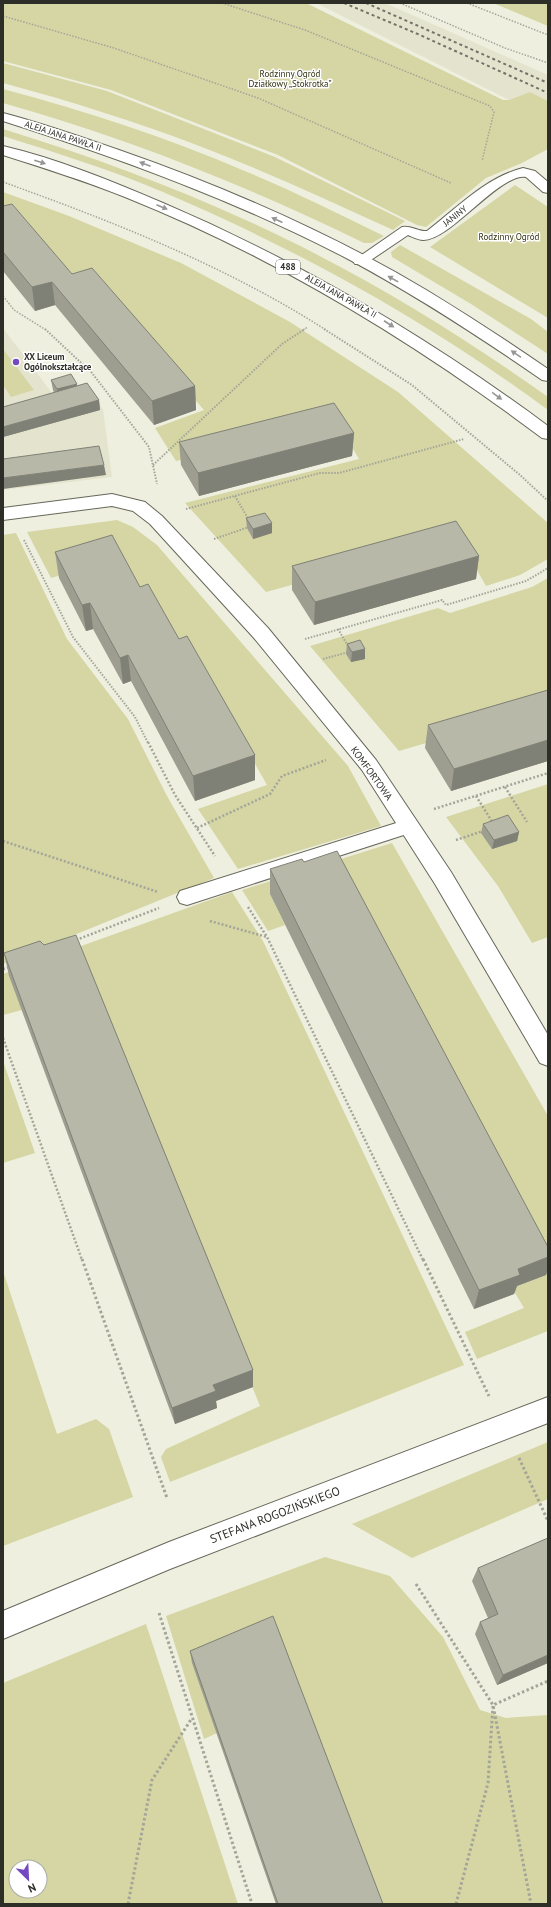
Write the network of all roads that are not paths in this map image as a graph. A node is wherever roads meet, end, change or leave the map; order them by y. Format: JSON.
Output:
{"nodes":[{"id":1,"x":3,"y":117,"type":"edge"},
{"id":2,"x":3,"y":150,"type":"edge"},
{"id":3,"x":548,"y":189,"type":"edge"},
{"id":4,"x":360,"y":261,"type":"junction"},
{"id":5,"x":548,"y":376,"type":"edge"},
{"id":6,"x":548,"y":434,"type":"edge"},
{"id":7,"x":3,"y":514,"type":"edge"},
{"id":8,"x":409,"y":826,"type":"junction"},
{"id":9,"x":183,"y":898,"type":"road end"},
{"id":10,"x":548,"y":1056,"type":"edge"},
{"id":11,"x":548,"y":1410,"type":"edge"},
{"id":12,"x":3,"y":1624,"type":"edge"}],
"edges":[{"from":4,"to":1,"type":"main road","name":"ALEJA JANA PAWŁA II","one_way":true},
{"from":2,"to":6,"type":"main road","name":"ALEJA JANA PAWŁA II","number":"488","one_way":true},
{"from":3,"to":4,"type":"lane","name":"JANINY"},
{"from":5,"to":4,"type":"main road","name":"ALEJA JANA PAWŁA II","one_way":true},
{"from":7,"to":8,"type":"main road","name":"KOMFORTOWA"},
{"from":8,"to":9,"type":"lane"},
{"from":8,"to":10,"type":"main road","name":"KOMFORTOWA"},
{"from":11,"to":12,"type":"main road","name":"STEFANA ROGOZIŃSKIEGO"}]}
